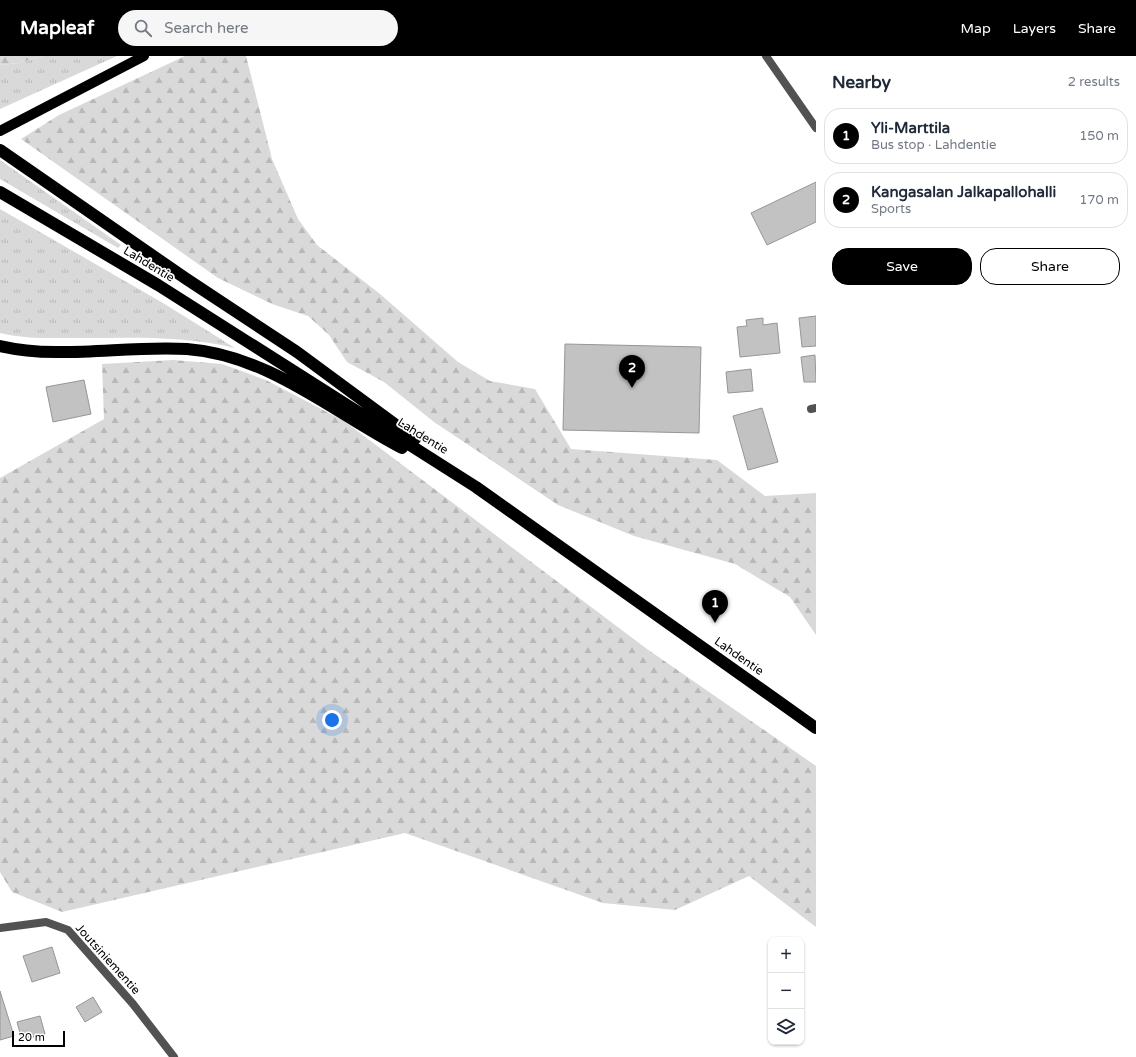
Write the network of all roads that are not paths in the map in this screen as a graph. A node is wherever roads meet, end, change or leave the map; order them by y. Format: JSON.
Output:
{"nodes":[{"id":1,"x":144,"y":56,"type":"edge"},
{"id":2,"x":766,"y":56,"type":"edge"},
{"id":3,"x":816,"y":128,"type":"edge"},
{"id":4,"x":0,"y":131,"type":"edge"},
{"id":5,"x":0,"y":150,"type":"edge"},
{"id":6,"x":0,"y":192,"type":"edge"},
{"id":7,"x":0,"y":346,"type":"edge"},
{"id":8,"x":476,"y":487,"type":"junction"},
{"id":9,"x":513,"y":511,"type":"junction"},
{"id":10,"x":816,"y":728,"type":"edge"},
{"id":11,"x":0,"y":928,"type":"edge"},
{"id":12,"x":174,"y":1057,"type":"edge"}],
"edges":[{"from":1,"to":4,"type":"main road"},
{"from":2,"to":3,"type":"street"},
{"from":5,"to":9,"type":"highway"},
{"from":6,"to":8,"type":"highway","name":"Lahdentie"},
{"from":7,"to":8,"type":"highway"},
{"from":8,"to":9,"type":"highway","name":"Lahdentie"},
{"from":9,"to":10,"type":"highway","name":"Lahdentie"},
{"from":11,"to":12,"type":"street","name":"Joutsiniementie"}]}
